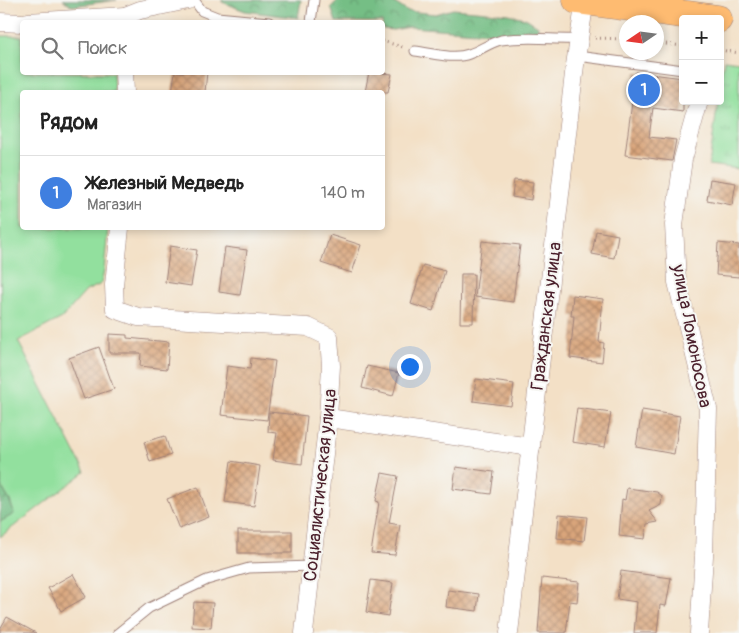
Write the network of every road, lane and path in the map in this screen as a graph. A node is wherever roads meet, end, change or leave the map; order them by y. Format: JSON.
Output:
{"nodes":[{"id":1,"x":188,"y":0,"type":"edge"},
{"id":2,"x":194,"y":0,"type":"edge"},
{"id":3,"x":314,"y":0,"type":"edge"},
{"id":4,"x":582,"y":0,"type":"edge"},
{"id":5,"x":689,"y":15,"type":"edge"},
{"id":6,"x":125,"y":19,"type":"edge"},
{"id":7,"x":93,"y":20,"type":"edge"},
{"id":8,"x":252,"y":20,"type":"edge"},
{"id":9,"x":311,"y":20,"type":"edge"},
{"id":10,"x":724,"y":20,"type":"edge"},
{"id":11,"x":0,"y":22,"type":"edge"},
{"id":12,"x":739,"y":22,"type":"edge"},
{"id":13,"x":20,"y":23,"type":"edge"},
{"id":14,"x":619,"y":38,"type":"edge"},
{"id":15,"x":385,"y":42,"type":"edge"},
{"id":16,"x":664,"y":44,"type":"edge"},
{"id":17,"x":679,"y":46,"type":"edge"},
{"id":18,"x":578,"y":47,"type":"junction"},
{"id":19,"x":415,"y":51,"type":"joint"},
{"id":20,"x":724,"y":51,"type":"edge"},
{"id":21,"x":739,"y":53,"type":"edge"},
{"id":22,"x":679,"y":69,"type":"edge"},
{"id":23,"x":124,"y":75,"type":"edge"},
{"id":24,"x":125,"y":90,"type":"edge"},
{"id":25,"x":698,"y":105,"type":"edge"},
{"id":26,"x":120,"y":230,"type":"edge"},
{"id":27,"x":328,"y":418,"type":"junction"},
{"id":28,"x":531,"y":448,"type":"junction"},
{"id":29,"x":312,"y":566,"type":"junction"},
{"id":30,"x":118,"y":633,"type":"edge"},
{"id":31,"x":304,"y":633,"type":"edge"},
{"id":32,"x":509,"y":633,"type":"edge"},
{"id":33,"x":698,"y":633,"type":"edge"}],
"edges":[{"from":1,"to":6,"type":"street"},
{"from":2,"to":8,"type":"lane"},
{"from":3,"to":9,"type":"lane"},
{"from":4,"to":5,"type":"main road"},
{"from":4,"to":18,"type":"street","name":"Гражданская улица"},
{"from":6,"to":7,"type":"street"},
{"from":10,"to":12,"type":"main road"},
{"from":11,"to":13,"type":"street"},
{"from":14,"to":18,"type":"path"},
{"from":15,"to":19,"type":"path"},
{"from":16,"to":17,"type":"path"},
{"from":18,"to":19,"type":"lane"},
{"from":18,"to":22,"type":"lane"},
{"from":18,"to":28,"type":"street","name":"Гражданская улица"},
{"from":20,"to":21,"type":"path"},
{"from":23,"to":24,"type":"street"},
{"from":25,"to":33,"type":"street","name":"улица Ломоносова"},
{"from":26,"to":27,"type":"street","name":"Социалистическая улица"},
{"from":27,"to":28,"type":"street"},
{"from":27,"to":29,"type":"street","name":"Социалистическая улица"},
{"from":28,"to":32,"type":"street","name":"Гражданская улица"},
{"from":29,"to":30,"type":"lane"},
{"from":29,"to":31,"type":"street","name":"Социалистическая улица"}]}
